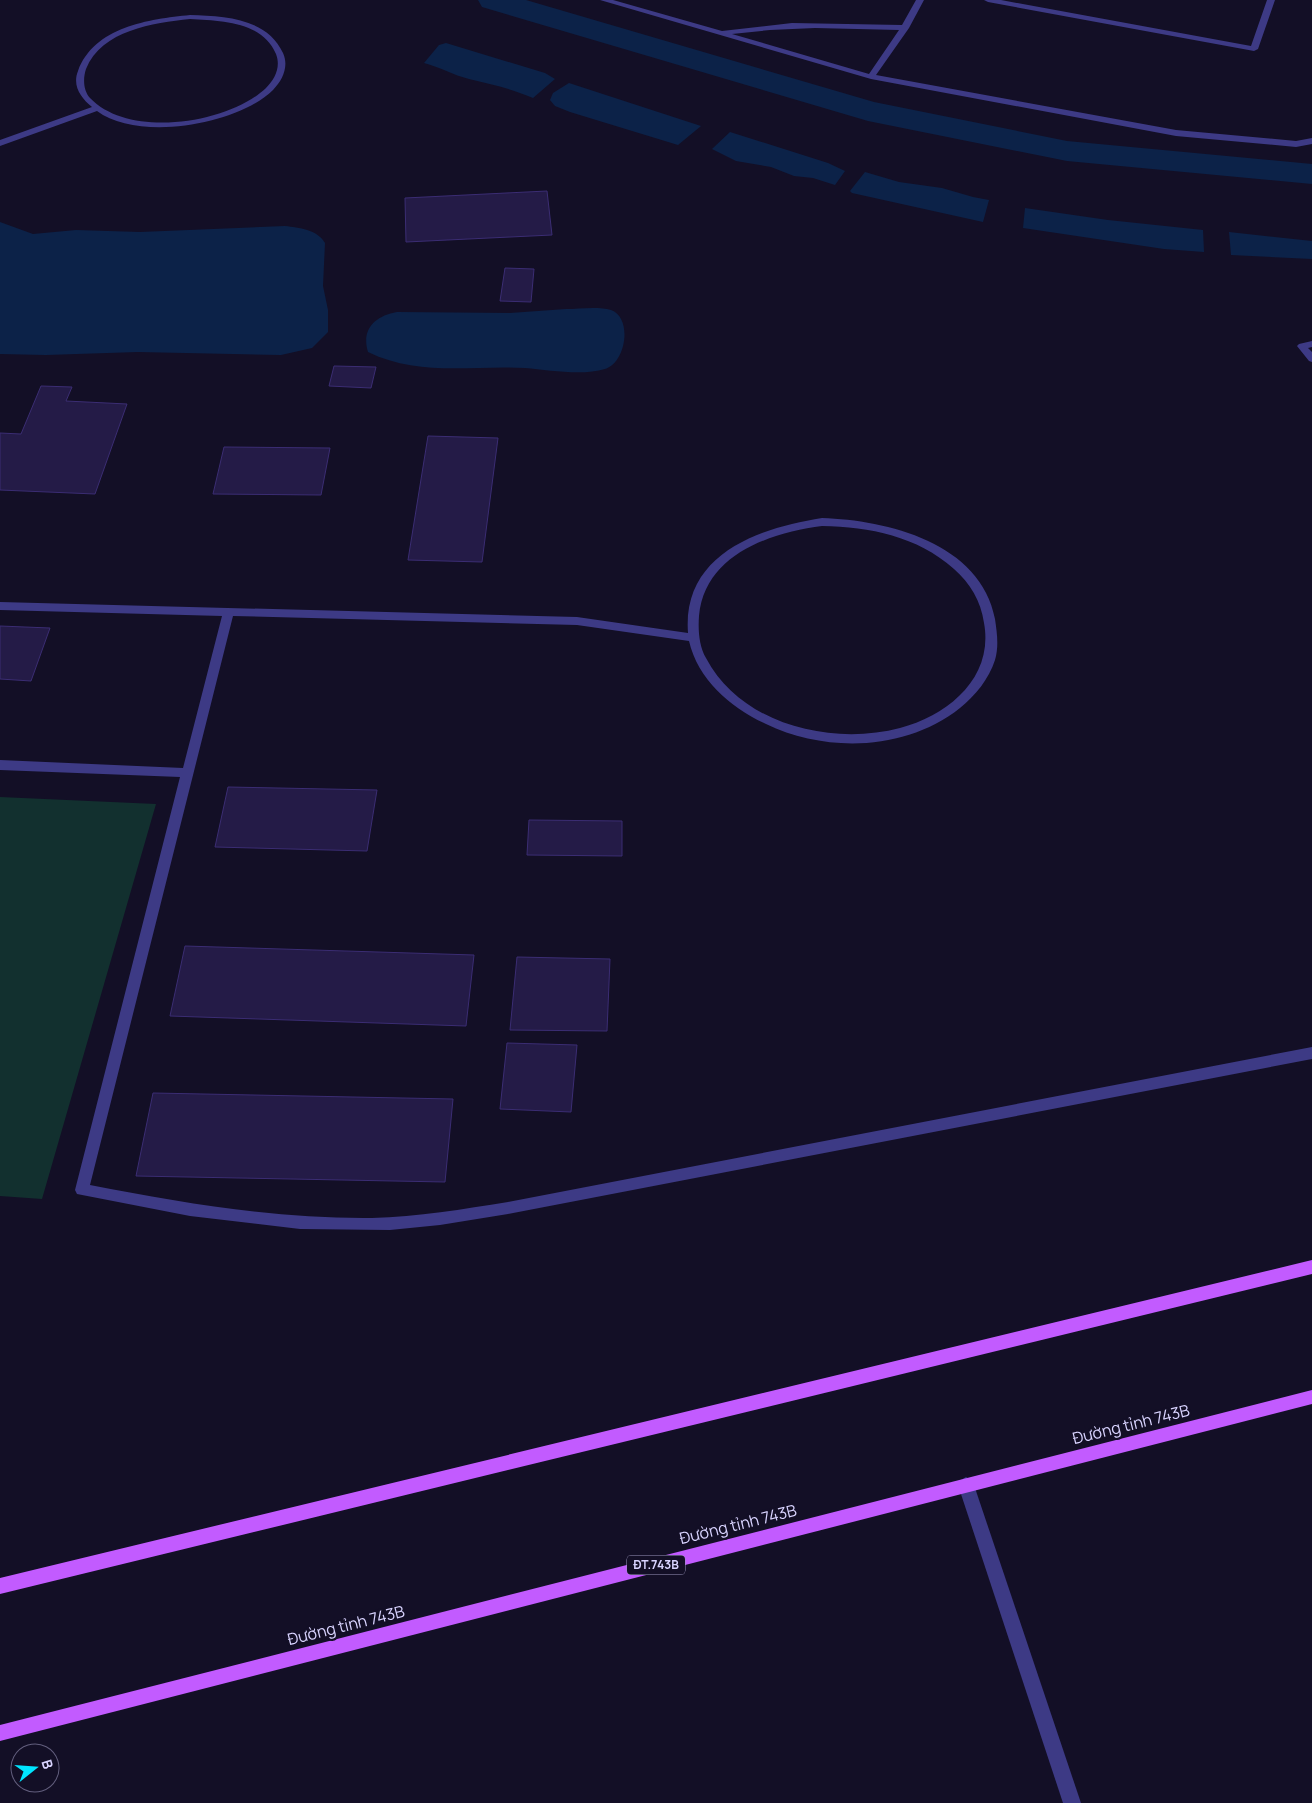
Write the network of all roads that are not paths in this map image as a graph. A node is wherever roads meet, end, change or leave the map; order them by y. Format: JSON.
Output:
{"nodes":[{"id":1,"x":604,"y":0,"type":"edge"},
{"id":2,"x":636,"y":0,"type":"edge"},
{"id":3,"x":920,"y":0,"type":"edge"},
{"id":4,"x":988,"y":0,"type":"edge"},
{"id":5,"x":1271,"y":0,"type":"edge"},
{"id":6,"x":630,"y":7,"type":"junction"},
{"id":7,"x":904,"y":28,"type":"junction"},
{"id":8,"x":722,"y":33,"type":"junction"},
{"id":9,"x":870,"y":78,"type":"junction"},
{"id":10,"x":98,"y":108,"type":"junction"},
{"id":11,"x":1312,"y":141,"type":"edge"},
{"id":12,"x":0,"y":143,"type":"edge"},
{"id":13,"x":1312,"y":344,"type":"edge"},
{"id":14,"x":1312,"y":359,"type":"edge"},
{"id":15,"x":0,"y":606,"type":"edge"},
{"id":16,"x":228,"y":612,"type":"junction"},
{"id":17,"x":694,"y":638,"type":"junction"},
{"id":18,"x":0,"y":765,"type":"edge"},
{"id":19,"x":188,"y":773,"type":"junction"},
{"id":20,"x":1312,"y":1053,"type":"edge"},
{"id":21,"x":1312,"y":1267,"type":"edge"},
{"id":22,"x":1312,"y":1397,"type":"edge"},
{"id":23,"x":966,"y":1485,"type":"junction"},
{"id":24,"x":0,"y":1586,"type":"edge"},
{"id":25,"x":0,"y":1733,"type":"edge"},
{"id":26,"x":1072,"y":1803,"type":"edge"}],
"edges":[{"from":1,"to":6,"type":"street"},
{"from":2,"to":6,"type":"street"},
{"from":3,"to":7,"type":"street"},
{"from":4,"to":5,"type":"street"},
{"from":6,"to":8,"type":"street"},
{"from":7,"to":8,"type":"street"},
{"from":7,"to":9,"type":"street"},
{"from":8,"to":9,"type":"street"},
{"from":9,"to":11,"type":"street"},
{"from":10,"to":10,"type":"street"},
{"from":10,"to":12,"type":"street"},
{"from":13,"to":14,"type":"street"},
{"from":15,"to":16,"type":"street"},
{"from":16,"to":17,"type":"street"},
{"from":16,"to":19,"type":"street"},
{"from":17,"to":17,"type":"street"},
{"from":18,"to":19,"type":"street"},
{"from":19,"to":20,"type":"street"},
{"from":21,"to":24,"type":"main road"},
{"from":22,"to":23,"type":"main road","name":"Đường tỉnh 743B","number":"ĐT.743B"},
{"from":23,"to":25,"type":"main road","name":"Đường tỉnh 743B","number":"ĐT.743B"},
{"from":23,"to":26,"type":"street"}]}
